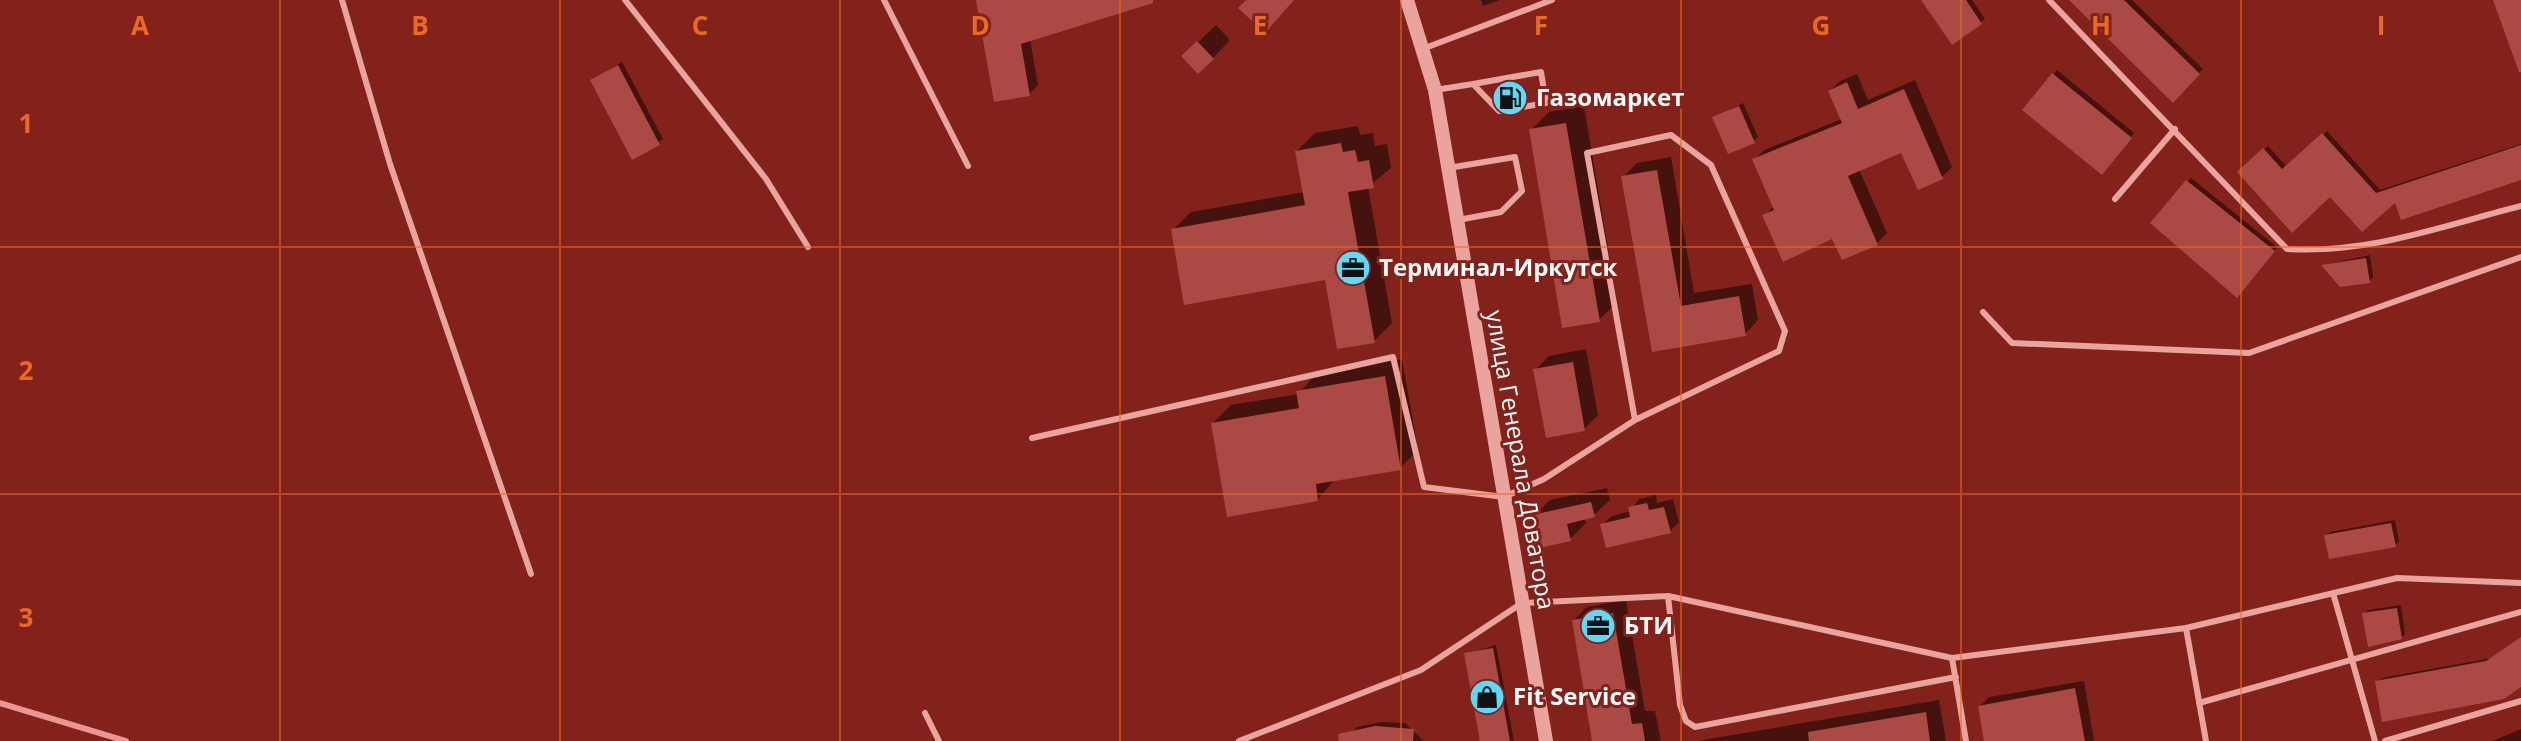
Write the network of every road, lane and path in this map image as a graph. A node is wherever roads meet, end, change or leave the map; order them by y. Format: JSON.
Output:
{"nodes":[{"id":1,"x":342,"y":0,"type":"edge"},
{"id":2,"x":625,"y":0,"type":"edge"},
{"id":3,"x":884,"y":0,"type":"edge"},
{"id":4,"x":1407,"y":0,"type":"edge"},
{"id":5,"x":1552,"y":0,"type":"edge"},
{"id":6,"x":2049,"y":0,"type":"edge"},
{"id":7,"x":1425,"y":48,"type":"junction"},
{"id":8,"x":1473,"y":84,"type":"junction"},
{"id":9,"x":1435,"y":90,"type":"junction"},
{"id":10,"x":2175,"y":129,"type":"junction"},
{"id":11,"x":968,"y":166,"type":"dead end"},
{"id":12,"x":1448,"y":168,"type":"junction"},
{"id":13,"x":2115,"y":199,"type":"dead end"},
{"id":14,"x":2521,"y":206,"type":"edge"},
{"id":15,"x":1456,"y":220,"type":"junction"},
{"id":16,"x":808,"y":247,"type":"dead end"},
{"id":17,"x":2521,"y":257,"type":"edge"},
{"id":18,"x":1983,"y":312,"type":"dead end"},
{"id":19,"x":1635,"y":420,"type":"junction"},
{"id":20,"x":1032,"y":438,"type":"dead end"},
{"id":21,"x":1504,"y":497,"type":"junction"},
{"id":22,"x":531,"y":574,"type":"dead end"},
{"id":23,"x":2521,"y":583,"type":"edge"},
{"id":24,"x":2333,"y":593,"type":"junction"},
{"id":25,"x":1668,"y":596,"type":"junction"},
{"id":26,"x":1522,"y":603,"type":"junction"},
{"id":27,"x":2521,"y":612,"type":"edge"},
{"id":28,"x":2186,"y":628,"type":"junction"},
{"id":29,"x":1952,"y":658,"type":"junction"},
{"id":30,"x":2354,"y":662,"type":"junction"},
{"id":31,"x":1956,"y":677,"type":"junction"},
{"id":32,"x":2521,"y":701,"type":"edge"},
{"id":33,"x":2199,"y":703,"type":"junction"},
{"id":34,"x":925,"y":713,"type":"dead end"},
{"id":35,"x":939,"y":741,"type":"edge"},
{"id":36,"x":1239,"y":741,"type":"edge"},
{"id":37,"x":1546,"y":741,"type":"edge"},
{"id":38,"x":1966,"y":741,"type":"edge"},
{"id":39,"x":2206,"y":741,"type":"edge"},
{"id":40,"x":2375,"y":741,"type":"edge"},
{"id":41,"x":2385,"y":741,"type":"edge"}],
"edges":[{"from":1,"to":22,"type":"lane"},
{"from":2,"to":16,"type":"lane"},
{"from":3,"to":11,"type":"lane"},
{"from":4,"to":7,"type":"street","name":"улица Генерала Доватора"},
{"from":5,"to":7,"type":"lane"},
{"from":6,"to":10,"type":"lane"},
{"from":7,"to":9,"type":"street","name":"улица Генерала Доватора"},
{"from":8,"to":8,"type":"lane"},
{"from":8,"to":9,"type":"lane"},
{"from":9,"to":12,"type":"street","name":"улица Генерала Доватора"},
{"from":10,"to":13,"type":"lane"},
{"from":10,"to":14,"type":"lane"},
{"from":12,"to":15,"type":"street","name":"улица Генерала Доватора"},
{"from":12,"to":15,"type":"lane"},
{"from":15,"to":21,"type":"street","name":"улица Генерала Доватора"},
{"from":17,"to":18,"type":"lane"},
{"from":19,"to":19,"type":"lane"},
{"from":19,"to":21,"type":"lane"},
{"from":20,"to":21,"type":"lane"},
{"from":21,"to":26,"type":"street","name":"улица Генерала Доватора"},
{"from":23,"to":24,"type":"lane"},
{"from":24,"to":28,"type":"lane"},
{"from":24,"to":30,"type":"lane"},
{"from":25,"to":26,"type":"lane"},
{"from":25,"to":29,"type":"lane"},
{"from":25,"to":31,"type":"lane"},
{"from":26,"to":36,"type":"lane"},
{"from":26,"to":37,"type":"street","name":"улица Генерала Доватора"},
{"from":27,"to":30,"type":"lane"},
{"from":28,"to":29,"type":"lane"},
{"from":28,"to":33,"type":"lane"},
{"from":29,"to":31,"type":"lane"},
{"from":30,"to":33,"type":"lane"},
{"from":30,"to":40,"type":"lane"},
{"from":31,"to":38,"type":"lane"},
{"from":32,"to":41,"type":"lane"},
{"from":33,"to":39,"type":"lane"},
{"from":34,"to":35,"type":"lane"}]}
